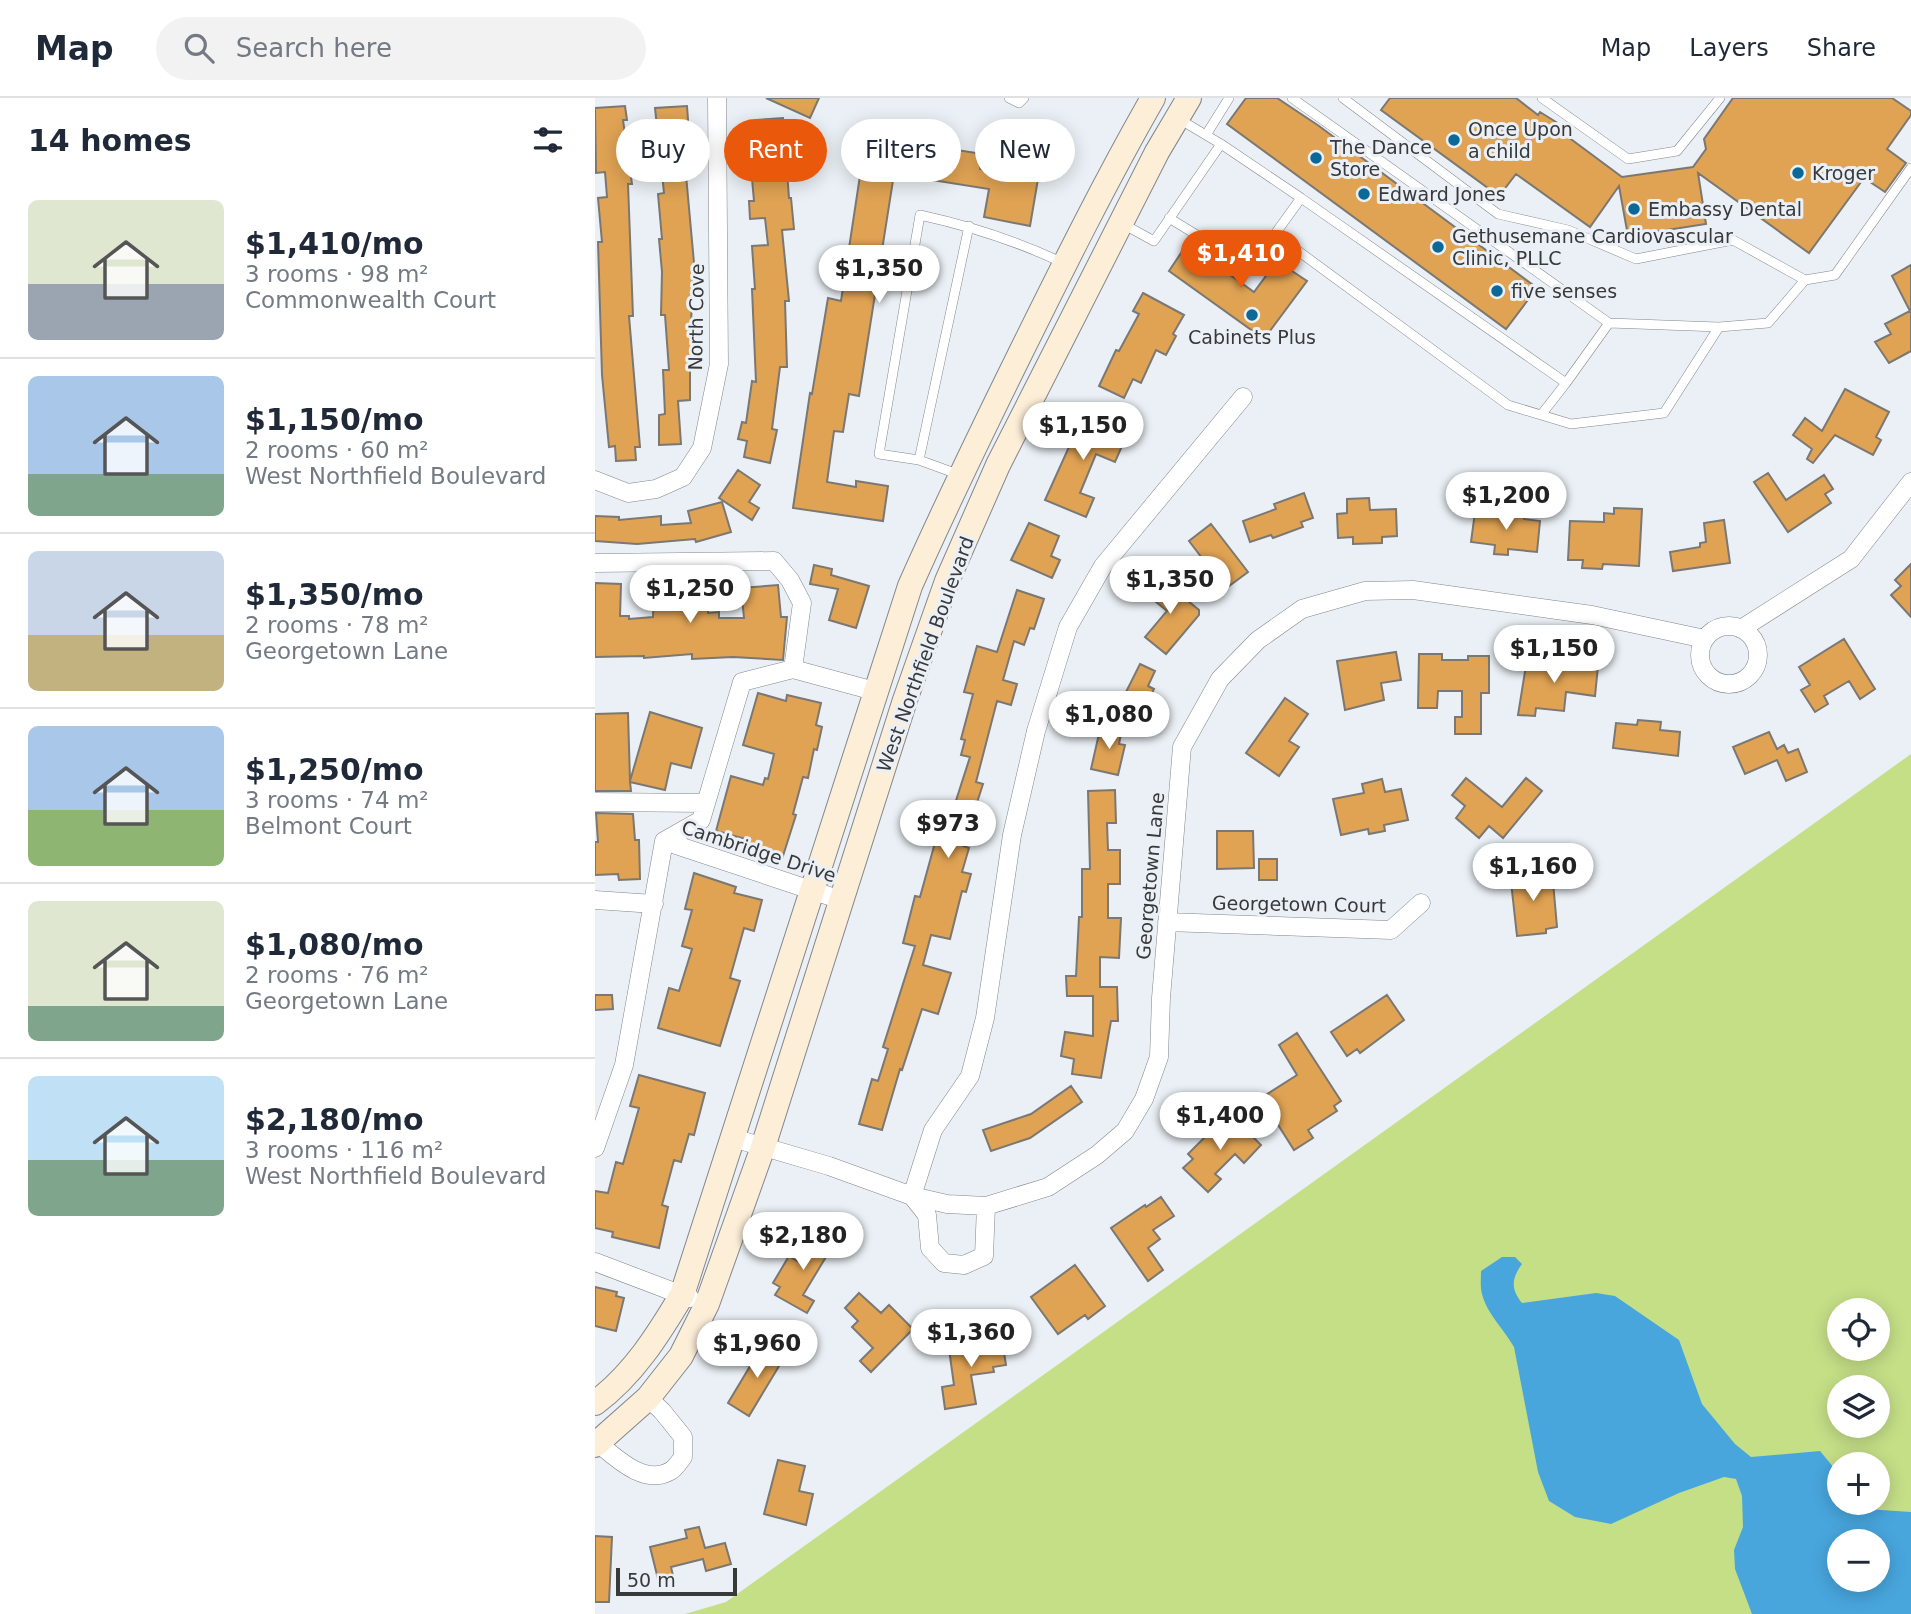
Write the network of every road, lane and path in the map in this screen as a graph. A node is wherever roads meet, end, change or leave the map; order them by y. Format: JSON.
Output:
{"nodes":[{"id":1,"x":717,"y":98,"type":"edge"},
{"id":2,"x":1009,"y":98,"type":"edge"},
{"id":3,"x":1024,"y":98,"type":"edge"},
{"id":4,"x":1229,"y":98,"type":"edge"},
{"id":5,"x":1292,"y":98,"type":"edge"},
{"id":6,"x":1343,"y":98,"type":"edge"},
{"id":7,"x":1542,"y":98,"type":"edge"},
{"id":8,"x":1720,"y":98,"type":"edge"},
{"id":9,"x":1150,"y":99,"type":"edge"},
{"id":10,"x":1183,"y":108,"type":"edge"},
{"id":11,"x":1206,"y":135,"type":"junction"},
{"id":12,"x":1221,"y":144,"type":"junction"},
{"id":13,"x":1911,"y":168,"type":"edge"},
{"id":14,"x":1301,"y":198,"type":"junction"},
{"id":15,"x":1169,"y":218,"type":"junction"},
{"id":16,"x":1121,"y":223,"type":"junction"},
{"id":17,"x":969,"y":226,"type":"junction"},
{"id":18,"x":1275,"y":234,"type":"junction"},
{"id":19,"x":1065,"y":264,"type":"junction"},
{"id":20,"x":1805,"y":280,"type":"junction"},
{"id":21,"x":1609,"y":323,"type":"junction"},
{"id":22,"x":1719,"y":327,"type":"junction"},
{"id":23,"x":1566,"y":383,"type":"junction"},
{"id":24,"x":1243,"y":397,"type":"dead end"},
{"id":25,"x":1541,"y":415,"type":"junction"},
{"id":26,"x":919,"y":460,"type":"junction"},
{"id":27,"x":960,"y":475,"type":"junction"},
{"id":28,"x":595,"y":480,"type":"edge"},
{"id":29,"x":1911,"y":482,"type":"edge"},
{"id":30,"x":988,"y":489,"type":"junction"},
{"id":31,"x":595,"y":563,"type":"edge"},
{"id":32,"x":1741,"y":629,"type":"junction"},
{"id":33,"x":1705,"y":639,"type":"junction"},
{"id":34,"x":793,"y":669,"type":"junction"},
{"id":35,"x":878,"y":692,"type":"junction"},
{"id":36,"x":595,"y":802,"type":"edge"},
{"id":37,"x":706,"y":803,"type":"junction"},
{"id":38,"x":664,"y":841,"type":"junction"},
{"id":39,"x":812,"y":890,"type":"junction"},
{"id":40,"x":595,"y":900,"type":"edge"},
{"id":41,"x":841,"y":900,"type":"junction"},
{"id":42,"x":1421,"y":903,"type":"dead end"},
{"id":43,"x":654,"y":904,"type":"junction"},
{"id":44,"x":1167,"y":922,"type":"junction"},
{"id":45,"x":733,"y":1138,"type":"junction"},
{"id":46,"x":596,"y":1140,"type":"edge"},
{"id":47,"x":763,"y":1147,"type":"junction"},
{"id":48,"x":912,"y":1196,"type":"junction"},
{"id":49,"x":986,"y":1206,"type":"junction"},
{"id":50,"x":595,"y":1262,"type":"edge"},
{"id":51,"x":683,"y":1295,"type":"junction"},
{"id":52,"x":706,"y":1304,"type":"junction"},
{"id":53,"x":648,"y":1398,"type":"junction"},
{"id":54,"x":595,"y":1403,"type":"edge"},
{"id":55,"x":597,"y":1444,"type":"edge"}],
"edges":[{"from":1,"to":28,"type":"street","name":"North Cove"},
{"from":2,"to":3,"type":"lane"},
{"from":4,"to":11,"type":"lane"},
{"from":5,"to":21,"type":"lane"},
{"from":6,"to":20,"type":"lane"},
{"from":7,"to":8,"type":"lane"},
{"from":9,"to":19,"type":"main road","name":"West Northfield Boulevard"},
{"from":10,"to":11,"type":"lane"},
{"from":10,"to":16,"type":"main road","name":"West Northfield Boulevard"},
{"from":11,"to":12,"type":"lane"},
{"from":12,"to":14,"type":"lane"},
{"from":12,"to":15,"type":"lane"},
{"from":13,"to":20,"type":"lane"},
{"from":14,"to":18,"type":"lane"},
{"from":14,"to":23,"type":"lane"},
{"from":15,"to":16,"type":"lane"},
{"from":15,"to":18,"type":"lane"},
{"from":16,"to":30,"type":"main road","name":"West Northfield Boulevard"},
{"from":17,"to":19,"type":"lane"},
{"from":17,"to":26,"type":"lane"},
{"from":17,"to":26,"type":"lane"},
{"from":18,"to":25,"type":"lane"},
{"from":19,"to":27,"type":"main road","name":"West Northfield Boulevard"},
{"from":20,"to":22,"type":"lane"},
{"from":21,"to":22,"type":"lane"},
{"from":21,"to":23,"type":"lane"},
{"from":22,"to":25,"type":"lane"},
{"from":23,"to":25,"type":"lane"},
{"from":24,"to":48,"type":"street"},
{"from":26,"to":27,"type":"lane"},
{"from":27,"to":30,"type":"main road"},
{"from":27,"to":35,"type":"main road","name":"West Northfield Boulevard"},
{"from":29,"to":32,"type":"street"},
{"from":30,"to":41,"type":"main road","name":"West Northfield Boulevard"},
{"from":31,"to":34,"type":"street"},
{"from":32,"to":33,"type":"street"},
{"from":32,"to":33,"type":"street"},
{"from":33,"to":44,"type":"street","name":"Georgetown Lane"},
{"from":34,"to":35,"type":"street"},
{"from":34,"to":37,"type":"street","name":"Cambridge Drive"},
{"from":35,"to":39,"type":"main road","name":"West Northfield Boulevard"},
{"from":36,"to":37,"type":"street"},
{"from":37,"to":38,"type":"street","name":"Cambridge Drive"},
{"from":38,"to":39,"type":"street","name":"Cambridge Drive"},
{"from":38,"to":43,"type":"street","name":"Cambridge Drive"},
{"from":39,"to":41,"type":"street","name":"Cambridge Drive"},
{"from":39,"to":45,"type":"main road","name":"West Northfield Boulevard"},
{"from":40,"to":43,"type":"street"},
{"from":41,"to":47,"type":"main road","name":"West Northfield Boulevard"},
{"from":42,"to":44,"type":"street","name":"Georgetown Court"},
{"from":43,"to":46,"type":"street","name":"Cambridge Drive"},
{"from":44,"to":49,"type":"street","name":"Georgetown Lane"},
{"from":45,"to":47,"type":"street","name":"Georgetown Lane"},
{"from":45,"to":51,"type":"main road","name":"West Northfield Boulevard"},
{"from":47,"to":48,"type":"street","name":"Georgetown Lane"},
{"from":47,"to":52,"type":"main road","name":"West Northfield Boulevard"},
{"from":48,"to":49,"type":"street","name":"Georgetown Lane"},
{"from":48,"to":49,"type":"street"},
{"from":50,"to":51,"type":"street"},
{"from":51,"to":52,"type":"street"},
{"from":51,"to":54,"type":"main road","name":"West Northfield Boulevard"},
{"from":52,"to":53,"type":"main road","name":"West Northfield Boulevard"},
{"from":53,"to":55,"type":"main road","name":"West Northfield Boulevard"},
{"from":53,"to":55,"type":"street"}]}
